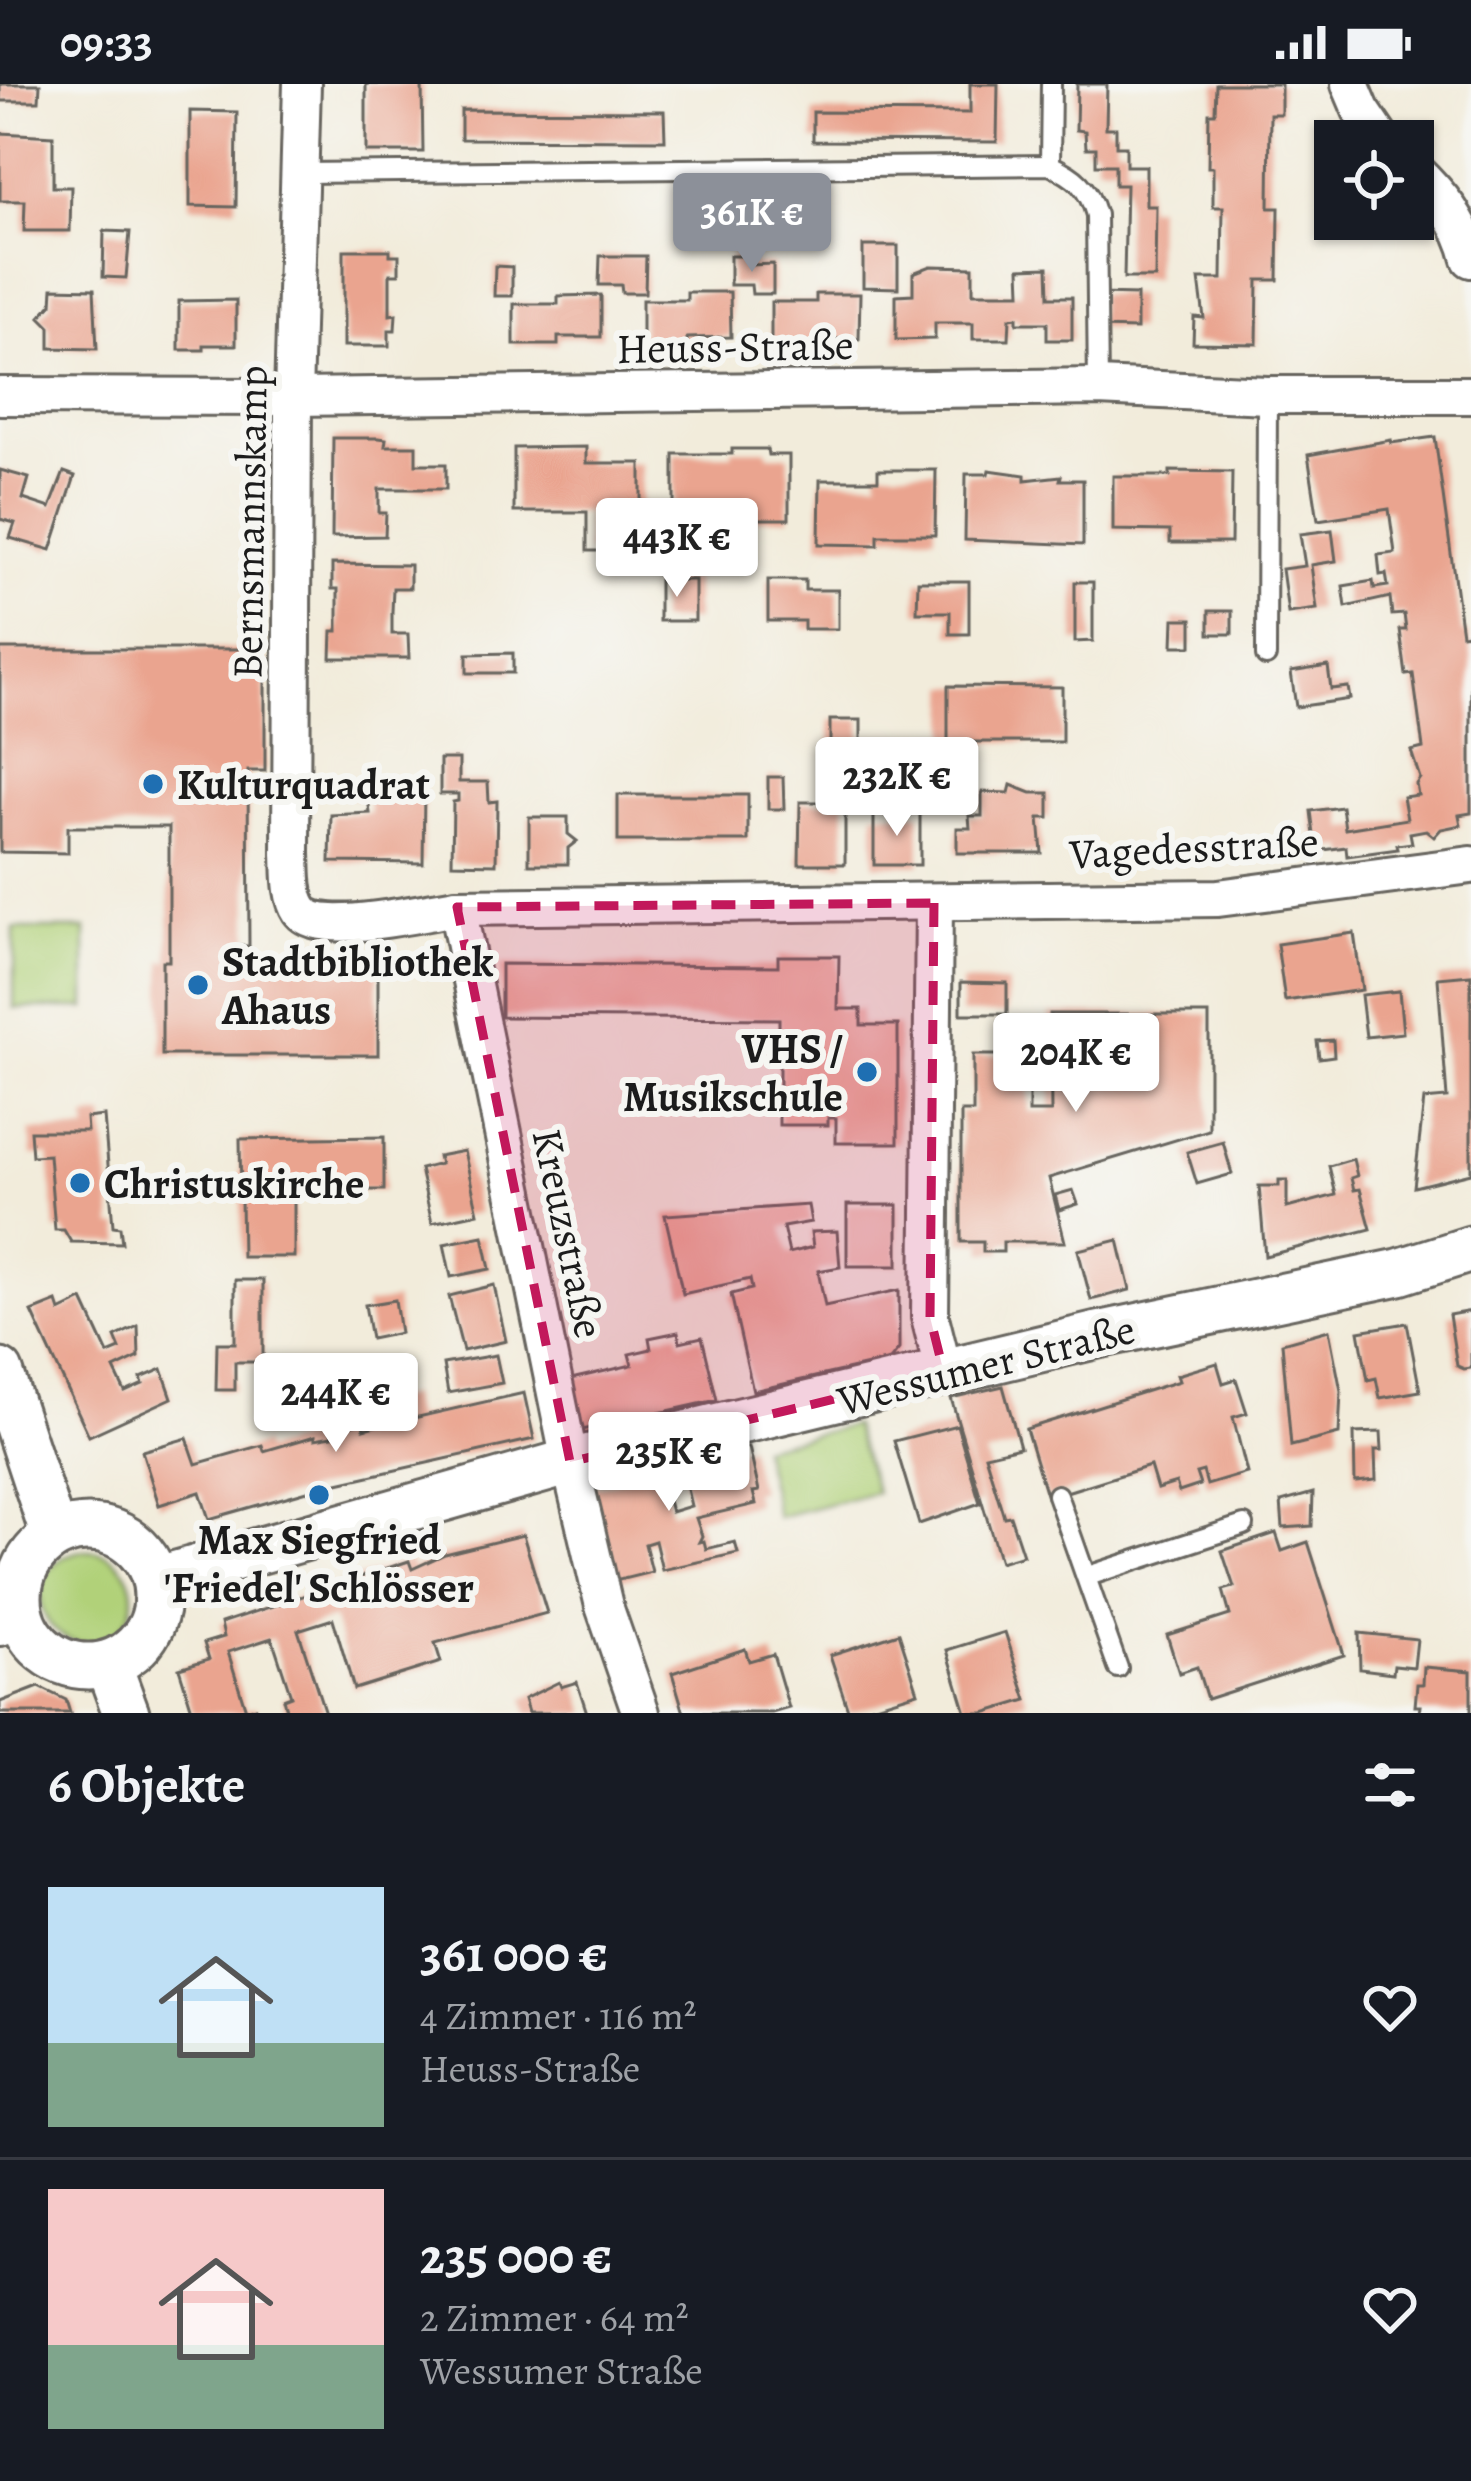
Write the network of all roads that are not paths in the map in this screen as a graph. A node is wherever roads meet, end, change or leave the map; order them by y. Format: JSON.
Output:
{"nodes":[{"id":1,"x":302,"y":84,"type":"edge"},
{"id":2,"x":1051,"y":84,"type":"edge"},
{"id":3,"x":1350,"y":84,"type":"edge"},
{"id":4,"x":1368,"y":120,"type":"edge"},
{"id":5,"x":1050,"y":165,"type":"junction"},
{"id":6,"x":302,"y":173,"type":"junction"},
{"id":7,"x":1457,"y":187,"type":"edge"},
{"id":8,"x":1471,"y":259,"type":"edge"},
{"id":9,"x":1098,"y":387,"type":"junction"},
{"id":10,"x":1267,"y":395,"type":"junction"},
{"id":11,"x":1471,"y":395,"type":"edge"},
{"id":12,"x":0,"y":396,"type":"edge"},
{"id":13,"x":293,"y":397,"type":"junction"},
{"id":14,"x":1266,"y":656,"type":"dead end"},
{"id":15,"x":1471,"y":865,"type":"edge"},
{"id":16,"x":934,"y":903,"type":"junction"},
{"id":17,"x":457,"y":907,"type":"junction"},
{"id":18,"x":346,"y":923,"type":"joint"},
{"id":19,"x":1471,"y":1250,"type":"edge"},
{"id":20,"x":0,"y":1372,"type":"edge"},
{"id":21,"x":944,"y":1373,"type":"junction"},
{"id":22,"x":570,"y":1462,"type":"junction"},
{"id":23,"x":1057,"y":1495,"type":"dead end"},
{"id":24,"x":1244,"y":1525,"type":"dead end"},
{"id":25,"x":55,"y":1536,"type":"junction"},
{"id":26,"x":1088,"y":1576,"type":"junction"},
{"id":27,"x":156,"y":1580,"type":"junction"},
{"id":28,"x":11,"y":1623,"type":"edge"},
{"id":29,"x":108,"y":1664,"type":"junction"},
{"id":30,"x":1118,"y":1668,"type":"dead end"},
{"id":31,"x":126,"y":1713,"type":"edge"},
{"id":32,"x":641,"y":1713,"type":"edge"}],
"edges":[{"from":1,"to":6,"type":"street","name":"Bernsmannskamp"},
{"from":2,"to":5,"type":"lane"},
{"from":3,"to":4,"type":"street"},
{"from":5,"to":6,"type":"lane"},
{"from":5,"to":9,"type":"lane"},
{"from":6,"to":13,"type":"street","name":"Bernsmannskamp"},
{"from":7,"to":8,"type":"street"},
{"from":9,"to":10,"type":"street","name":"Heuss-Straße"},
{"from":9,"to":13,"type":"street","name":"Heuss-Straße"},
{"from":10,"to":11,"type":"street","name":"Heuss-Straße"},
{"from":10,"to":14,"type":"lane"},
{"from":12,"to":13,"type":"street","name":"Heuss-Straße"},
{"from":13,"to":18,"type":"street","name":"Bernsmannskamp"},
{"from":15,"to":16,"type":"street","name":"Vagedesstraße"},
{"from":16,"to":17,"type":"street","name":"Vagedesstraße"},
{"from":16,"to":21,"type":"street"},
{"from":17,"to":18,"type":"street","name":"Vagedesstraße"},
{"from":17,"to":22,"type":"street","name":"Kreuzstraße"},
{"from":19,"to":21,"type":"street","name":"Wessumer Straße"},
{"from":20,"to":25,"type":"street"},
{"from":21,"to":22,"type":"street","name":"Wessumer Straße"},
{"from":22,"to":27,"type":"street","name":"Wessumer Straße"},
{"from":22,"to":32,"type":"street","name":"Kreuzstraße"},
{"from":23,"to":26,"type":"lane"},
{"from":24,"to":26,"type":"lane"},
{"from":25,"to":27,"type":"street"},
{"from":25,"to":28,"type":"street"},
{"from":26,"to":30,"type":"lane"},
{"from":27,"to":29,"type":"street"},
{"from":28,"to":29,"type":"street"},
{"from":29,"to":31,"type":"street"}]}
